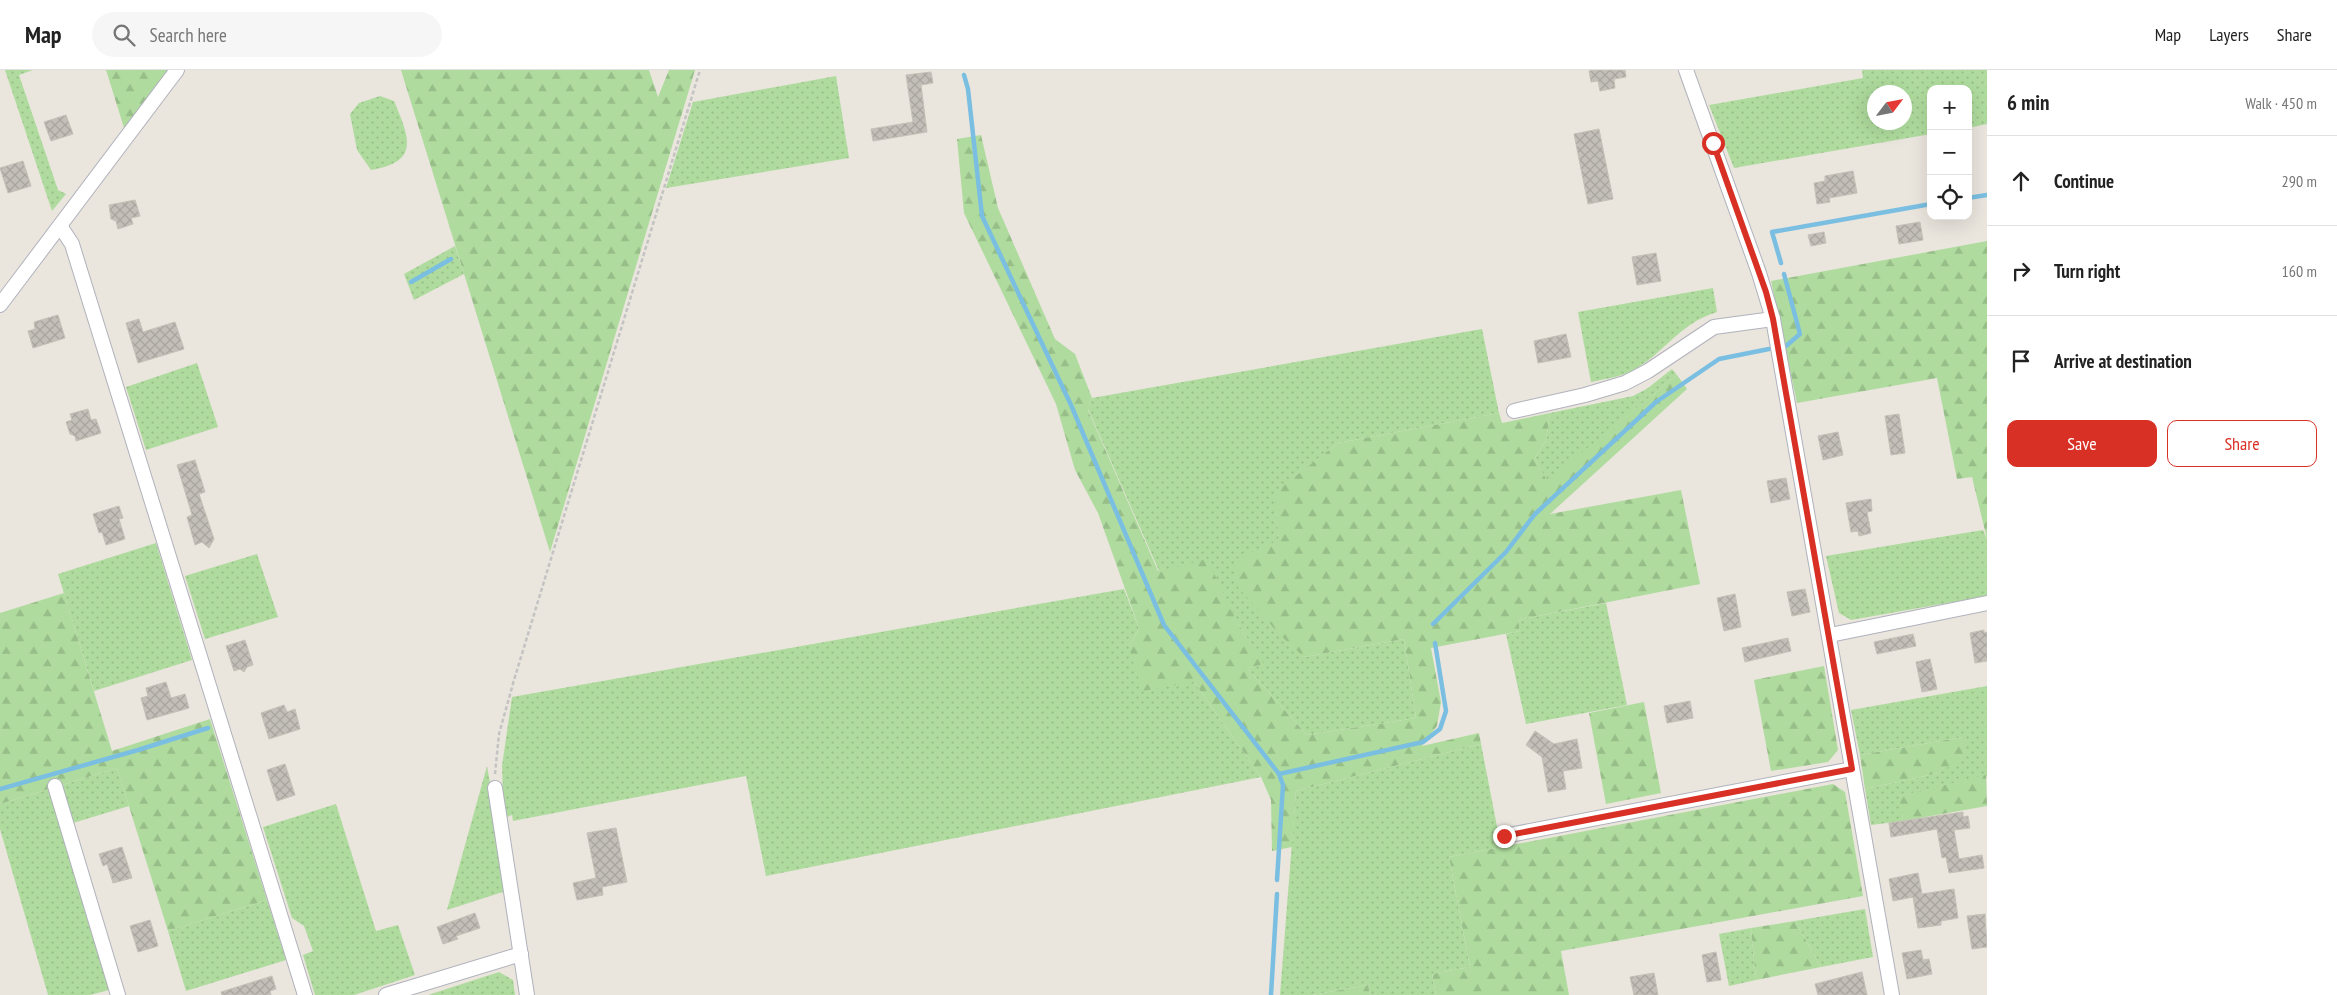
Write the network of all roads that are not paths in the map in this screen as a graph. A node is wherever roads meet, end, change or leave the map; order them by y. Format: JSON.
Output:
{"nodes":[{"id":1,"x":177,"y":70,"type":"edge"},
{"id":2,"x":1686,"y":70,"type":"edge"},
{"id":3,"x":60,"y":226,"type":"junction"},
{"id":4,"x":0,"y":305,"type":"edge"},
{"id":5,"x":1773,"y":319,"type":"junction"},
{"id":6,"x":1514,"y":411,"type":"dead end"},
{"id":7,"x":1987,"y":604,"type":"edge"},
{"id":8,"x":1830,"y":635,"type":"junction"},
{"id":9,"x":1852,"y":769,"type":"junction"},
{"id":10,"x":55,"y":786,"type":"dead end"},
{"id":11,"x":495,"y":788,"type":"road end"},
{"id":12,"x":1504,"y":836,"type":"dead end"},
{"id":13,"x":521,"y":954,"type":"junction"},
{"id":14,"x":118,"y":995,"type":"edge"},
{"id":15,"x":305,"y":995,"type":"edge"},
{"id":16,"x":386,"y":995,"type":"edge"},
{"id":17,"x":527,"y":995,"type":"edge"},
{"id":18,"x":1892,"y":995,"type":"edge"}],
"edges":[{"from":1,"to":3,"type":"street"},
{"from":2,"to":5,"type":"street"},
{"from":3,"to":4,"type":"street"},
{"from":3,"to":15,"type":"street"},
{"from":5,"to":6,"type":"street"},
{"from":5,"to":8,"type":"street"},
{"from":7,"to":8,"type":"street"},
{"from":8,"to":9,"type":"street"},
{"from":9,"to":12,"type":"street"},
{"from":9,"to":18,"type":"street"},
{"from":10,"to":14,"type":"street"},
{"from":11,"to":13,"type":"street"},
{"from":13,"to":16,"type":"street"},
{"from":13,"to":17,"type":"street"}]}
